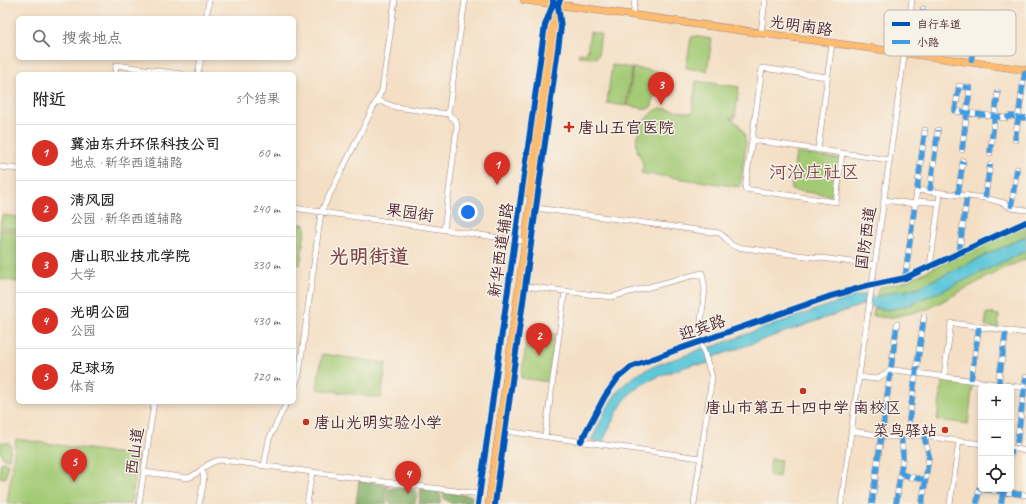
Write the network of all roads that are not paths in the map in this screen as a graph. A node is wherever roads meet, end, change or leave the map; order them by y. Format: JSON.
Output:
{"nodes":[{"id":1,"x":209,"y":0,"type":"edge"},
{"id":2,"x":395,"y":0,"type":"edge"},
{"id":3,"x":465,"y":0,"type":"edge"},
{"id":4,"x":524,"y":0,"type":"edge"},
{"id":5,"x":635,"y":0,"type":"edge"},
{"id":6,"x":765,"y":0,"type":"edge"},
{"id":7,"x":912,"y":0,"type":"edge"},
{"id":8,"x":556,"y":2,"type":"edge"},
{"id":9,"x":910,"y":10,"type":"edge"},
{"id":10,"x":633,"y":15,"type":"junction"},
{"id":11,"x":206,"y":16,"type":"edge"},
{"id":12,"x":761,"y":33,"type":"junction"},
{"id":13,"x":832,"y":43,"type":"junction"},
{"id":14,"x":884,"y":50,"type":"edge"},
{"id":15,"x":904,"y":56,"type":"edge"},
{"id":16,"x":926,"y":56,"type":"edge"},
{"id":17,"x":972,"y":56,"type":"edge"},
{"id":18,"x":201,"y":60,"type":"edge"},
{"id":19,"x":971,"y":62,"type":"junction"},
{"id":20,"x":1025,"y":70,"type":"edge"},
{"id":21,"x":115,"y":72,"type":"edge"},
{"id":22,"x":167,"y":72,"type":"edge"},
{"id":23,"x":198,"y":72,"type":"edge"},
{"id":24,"x":827,"y":77,"type":"junction"},
{"id":25,"x":998,"y":92,"type":"dead end"},
{"id":26,"x":377,"y":100,"type":"junction"},
{"id":27,"x":966,"y":113,"type":"junction"},
{"id":28,"x":448,"y":114,"type":"junction"},
{"id":29,"x":995,"y":117,"type":"junction"},
{"id":30,"x":1018,"y":117,"type":"junction"},
{"id":31,"x":1026,"y":118,"type":"edge"},
{"id":32,"x":926,"y":130,"type":"dead end"},
{"id":33,"x":938,"y":130,"type":"dead end"},
{"id":34,"x":752,"y":140,"type":"junction"},
{"id":35,"x":1015,"y":140,"type":"dead end"},
{"id":36,"x":818,"y":150,"type":"junction"},
{"id":37,"x":962,"y":150,"type":"dead end"},
{"id":38,"x":842,"y":153,"type":"junction"},
{"id":39,"x":990,"y":153,"type":"dead end"},
{"id":40,"x":890,"y":160,"type":"junction"},
{"id":41,"x":963,"y":161,"type":"dead end"},
{"id":42,"x":990,"y":165,"type":"dead end"},
{"id":43,"x":0,"y":167,"type":"edge"},
{"id":44,"x":1017,"y":168,"type":"dead end"},
{"id":45,"x":16,"y":169,"type":"edge"},
{"id":46,"x":917,"y":190,"type":"junction"},
{"id":47,"x":930,"y":191,"type":"junction"},
{"id":48,"x":940,"y":192,"type":"junction"},
{"id":49,"x":958,"y":194,"type":"junction"},
{"id":50,"x":967,"y":196,"type":"junction"},
{"id":51,"x":986,"y":198,"type":"junction"},
{"id":52,"x":884,"y":200,"type":"junction"},
{"id":53,"x":938,"y":203,"type":"junction"},
{"id":54,"x":915,"y":204,"type":"junction"},
{"id":55,"x":296,"y":208,"type":"edge"},
{"id":56,"x":536,"y":208,"type":"junction"},
{"id":57,"x":1011,"y":208,"type":"junction"},
{"id":58,"x":1026,"y":210,"type":"edge"},
{"id":59,"x":320,"y":212,"type":"junction"},
{"id":60,"x":1026,"y":222,"type":"edge"},
{"id":61,"x":444,"y":230,"type":"junction"},
{"id":62,"x":518,"y":240,"type":"junction"},
{"id":63,"x":959,"y":253,"type":"junction"},
{"id":64,"x":875,"y":265,"type":"junction"},
{"id":65,"x":930,"y":266,"type":"junction"},
{"id":66,"x":905,"y":278,"type":"junction"},
{"id":67,"x":525,"y":286,"type":"junction"},
{"id":68,"x":870,"y":287,"type":"junction"},
{"id":69,"x":565,"y":291,"type":"junction"},
{"id":70,"x":924,"y":317,"type":"dead end"},
{"id":71,"x":897,"y":324,"type":"dead end"},
{"id":72,"x":979,"y":327,"type":"junction"},
{"id":73,"x":1006,"y":331,"type":"junction"},
{"id":74,"x":1026,"y":333,"type":"edge"},
{"id":75,"x":700,"y":344,"type":"junction"},
{"id":76,"x":890,"y":371,"type":"junction"},
{"id":77,"x":916,"y":372,"type":"junction"},
{"id":78,"x":944,"y":376,"type":"junction"},
{"id":79,"x":859,"y":377,"type":"junction"},
{"id":80,"x":1026,"y":377,"type":"edge"},
{"id":81,"x":971,"y":380,"type":"junction"},
{"id":82,"x":296,"y":382,"type":"edge"},
{"id":83,"x":993,"y":384,"type":"edge"},
{"id":84,"x":999,"y":384,"type":"edge"},
{"id":85,"x":1014,"y":386,"type":"edge"},
{"id":86,"x":1025,"y":387,"type":"edge"},
{"id":87,"x":154,"y":404,"type":"edge"},
{"id":88,"x":286,"y":404,"type":"edge"},
{"id":89,"x":909,"y":421,"type":"dead end"},
{"id":90,"x":883,"y":427,"type":"dead end"},
{"id":91,"x":505,"y":431,"type":"junction"},
{"id":92,"x":852,"y":431,"type":"junction"},
{"id":93,"x":545,"y":436,"type":"junction"},
{"id":94,"x":881,"y":436,"type":"junction"},
{"id":95,"x":901,"y":436,"type":"junction"},
{"id":96,"x":924,"y":436,"type":"junction"},
{"id":97,"x":959,"y":441,"type":"junction"},
{"id":98,"x":583,"y":442,"type":"junction"},
{"id":99,"x":1017,"y":443,"type":"dead end"},
{"id":100,"x":978,"y":444,"type":"edge"},
{"id":101,"x":1014,"y":449,"type":"edge"},
{"id":102,"x":1026,"y":451,"type":"edge"},
{"id":103,"x":700,"y":458,"type":"junction"},
{"id":104,"x":264,"y":466,"type":"junction"},
{"id":105,"x":202,"y":469,"type":"junction"},
{"id":106,"x":144,"y":472,"type":"junction"},
{"id":107,"x":312,"y":472,"type":"junction"},
{"id":108,"x":900,"y":473,"type":"junction"},
{"id":109,"x":926,"y":480,"type":"junction"},
{"id":110,"x":979,"y":492,"type":"edge"},
{"id":111,"x":1003,"y":492,"type":"joint"},
{"id":112,"x":480,"y":494,"type":"junction"},
{"id":113,"x":1026,"y":495,"type":"edge"},
{"id":114,"x":139,"y":504,"type":"edge"},
{"id":115,"x":199,"y":504,"type":"edge"},
{"id":116,"x":307,"y":504,"type":"edge"},
{"id":117,"x":478,"y":504,"type":"edge"},
{"id":118,"x":485,"y":504,"type":"edge"},
{"id":119,"x":490,"y":504,"type":"edge"},
{"id":120,"x":495,"y":504,"type":"edge"},
{"id":121,"x":694,"y":504,"type":"edge"},
{"id":122,"x":841,"y":504,"type":"edge"},
{"id":123,"x":872,"y":504,"type":"edge"},
{"id":124,"x":896,"y":504,"type":"edge"},
{"id":125,"x":922,"y":504,"type":"edge"},
{"id":126,"x":950,"y":504,"type":"edge"},
{"id":127,"x":977,"y":504,"type":"edge"},
{"id":128,"x":1001,"y":504,"type":"edge"}],
"edges":[{"from":1,"to":11,"type":"street"},
{"from":2,"to":26,"type":"street"},
{"from":3,"to":28,"type":"street"},
{"from":4,"to":8,"type":"main road","name":"光明南路"},
{"from":5,"to":10,"type":"street"},
{"from":6,"to":12,"type":"street"},
{"from":7,"to":9,"type":"street","name":"国防西道"},
{"from":8,"to":10,"type":"main road","name":"光明南路"},
{"from":8,"to":56,"type":"street","name":"新华西道辅路"},
{"from":8,"to":62,"type":"main road"},
{"from":8,"to":119,"type":"main road"},
{"from":10,"to":12,"type":"main road","name":"光明南路"},
{"from":12,"to":13,"type":"main road","name":"光明南路"},
{"from":13,"to":14,"type":"main road","name":"光明南路"},
{"from":13,"to":24,"type":"street"},
{"from":15,"to":40,"type":"street","name":"国防西道"},
{"from":16,"to":19,"type":"main road","name":"光明南路"},
{"from":17,"to":19,"type":"street"},
{"from":18,"to":23,"type":"street"},
{"from":19,"to":20,"type":"main road","name":"光明南路"},
{"from":20,"to":30,"type":"street"},
{"from":21,"to":22,"type":"street"},
{"from":24,"to":34,"type":"street"},
{"from":24,"to":36,"type":"street"},
{"from":25,"to":29,"type":"street"},
{"from":26,"to":28,"type":"street"},
{"from":26,"to":59,"type":"street"},
{"from":27,"to":27,"type":"street"},
{"from":27,"to":29,"type":"street"},
{"from":27,"to":37,"type":"street"},
{"from":28,"to":61,"type":"street"},
{"from":29,"to":30,"type":"street"},
{"from":29,"to":39,"type":"street"},
{"from":30,"to":31,"type":"street"},
{"from":30,"to":35,"type":"street"},
{"from":32,"to":46,"type":"street"},
{"from":33,"to":47,"type":"street"},
{"from":34,"to":36,"type":"street"},
{"from":34,"to":38,"type":"street"},
{"from":36,"to":38,"type":"street"},
{"from":38,"to":40,"type":"street"},
{"from":40,"to":52,"type":"street","name":"国防西道"},
{"from":41,"to":49,"type":"street"},
{"from":42,"to":51,"type":"street"},
{"from":43,"to":45,"type":"street"},
{"from":44,"to":57,"type":"street"},
{"from":46,"to":47,"type":"street"},
{"from":46,"to":54,"type":"street"},
{"from":47,"to":48,"type":"street"},
{"from":48,"to":49,"type":"street"},
{"from":48,"to":53,"type":"street"},
{"from":49,"to":50,"type":"street"},
{"from":50,"to":51,"type":"street"},
{"from":50,"to":63,"type":"street"},
{"from":51,"to":57,"type":"street"},
{"from":52,"to":54,"type":"street"},
{"from":52,"to":64,"type":"street","name":"国防西道"},
{"from":53,"to":54,"type":"street"},
{"from":53,"to":65,"type":"street"},
{"from":54,"to":66,"type":"street"},
{"from":55,"to":59,"type":"street","name":"果园街"},
{"from":56,"to":64,"type":"street"},
{"from":56,"to":67,"type":"street","name":"新华西道辅路"},
{"from":57,"to":58,"type":"street"},
{"from":59,"to":61,"type":"street","name":"果园街"},
{"from":59,"to":82,"type":"street"},
{"from":60,"to":63,"type":"street","name":"迎宾路"},
{"from":61,"to":62,"type":"street","name":"果园街"},
{"from":62,"to":112,"type":"street","name":"新华西道辅路"},
{"from":62,"to":118,"type":"main road"},
{"from":63,"to":65,"type":"street","name":"迎宾路"},
{"from":64,"to":68,"type":"street","name":"国防西道"},
{"from":65,"to":66,"type":"street","name":"迎宾路"},
{"from":66,"to":68,"type":"street","name":"迎宾路"},
{"from":67,"to":69,"type":"street"},
{"from":67,"to":91,"type":"street","name":"新华西道辅路"},
{"from":68,"to":75,"type":"street","name":"迎宾路"},
{"from":68,"to":79,"type":"street","name":"国防西道"},
{"from":69,"to":75,"type":"street"},
{"from":69,"to":93,"type":"street"},
{"from":70,"to":77,"type":"street"},
{"from":71,"to":76,"type":"street"},
{"from":72,"to":73,"type":"street"},
{"from":72,"to":78,"type":"street"},
{"from":72,"to":81,"type":"street"},
{"from":73,"to":74,"type":"street"},
{"from":73,"to":84,"type":"street"},
{"from":75,"to":98,"type":"street","name":"迎宾路"},
{"from":75,"to":103,"type":"street"},
{"from":76,"to":77,"type":"street"},
{"from":76,"to":79,"type":"street"},
{"from":76,"to":90,"type":"street"},
{"from":77,"to":78,"type":"street"},
{"from":77,"to":89,"type":"street"},
{"from":78,"to":81,"type":"street"},
{"from":79,"to":92,"type":"street","name":"国防西道"},
{"from":80,"to":86,"type":"street"},
{"from":81,"to":83,"type":"street"},
{"from":85,"to":86,"type":"street"},
{"from":86,"to":99,"type":"street"},
{"from":87,"to":106,"type":"street","name":"西山道"},
{"from":88,"to":104,"type":"street"},
{"from":91,"to":93,"type":"street"},
{"from":91,"to":120,"type":"street","name":"新华西道辅路"},
{"from":92,"to":94,"type":"street"},
{"from":92,"to":122,"type":"street","name":"国防西道"},
{"from":93,"to":98,"type":"street"},
{"from":94,"to":95,"type":"street"},
{"from":94,"to":123,"type":"street"},
{"from":95,"to":96,"type":"street"},
{"from":95,"to":108,"type":"street"},
{"from":96,"to":97,"type":"street"},
{"from":96,"to":109,"type":"street"},
{"from":97,"to":100,"type":"street"},
{"from":97,"to":126,"type":"street"},
{"from":98,"to":103,"type":"street"},
{"from":101,"to":102,"type":"street"},
{"from":103,"to":121,"type":"street"},
{"from":104,"to":105,"type":"street"},
{"from":104,"to":107,"type":"street"},
{"from":105,"to":106,"type":"street"},
{"from":105,"to":115,"type":"street"},
{"from":106,"to":114,"type":"street","name":"西山道"},
{"from":107,"to":112,"type":"street"},
{"from":107,"to":116,"type":"street"},
{"from":108,"to":109,"type":"street"},
{"from":108,"to":124,"type":"street"},
{"from":109,"to":125,"type":"street"},
{"from":110,"to":127,"type":"street"},
{"from":111,"to":113,"type":"street"},
{"from":111,"to":128,"type":"street"},
{"from":112,"to":117,"type":"street","name":"新华西道辅路"}]}
